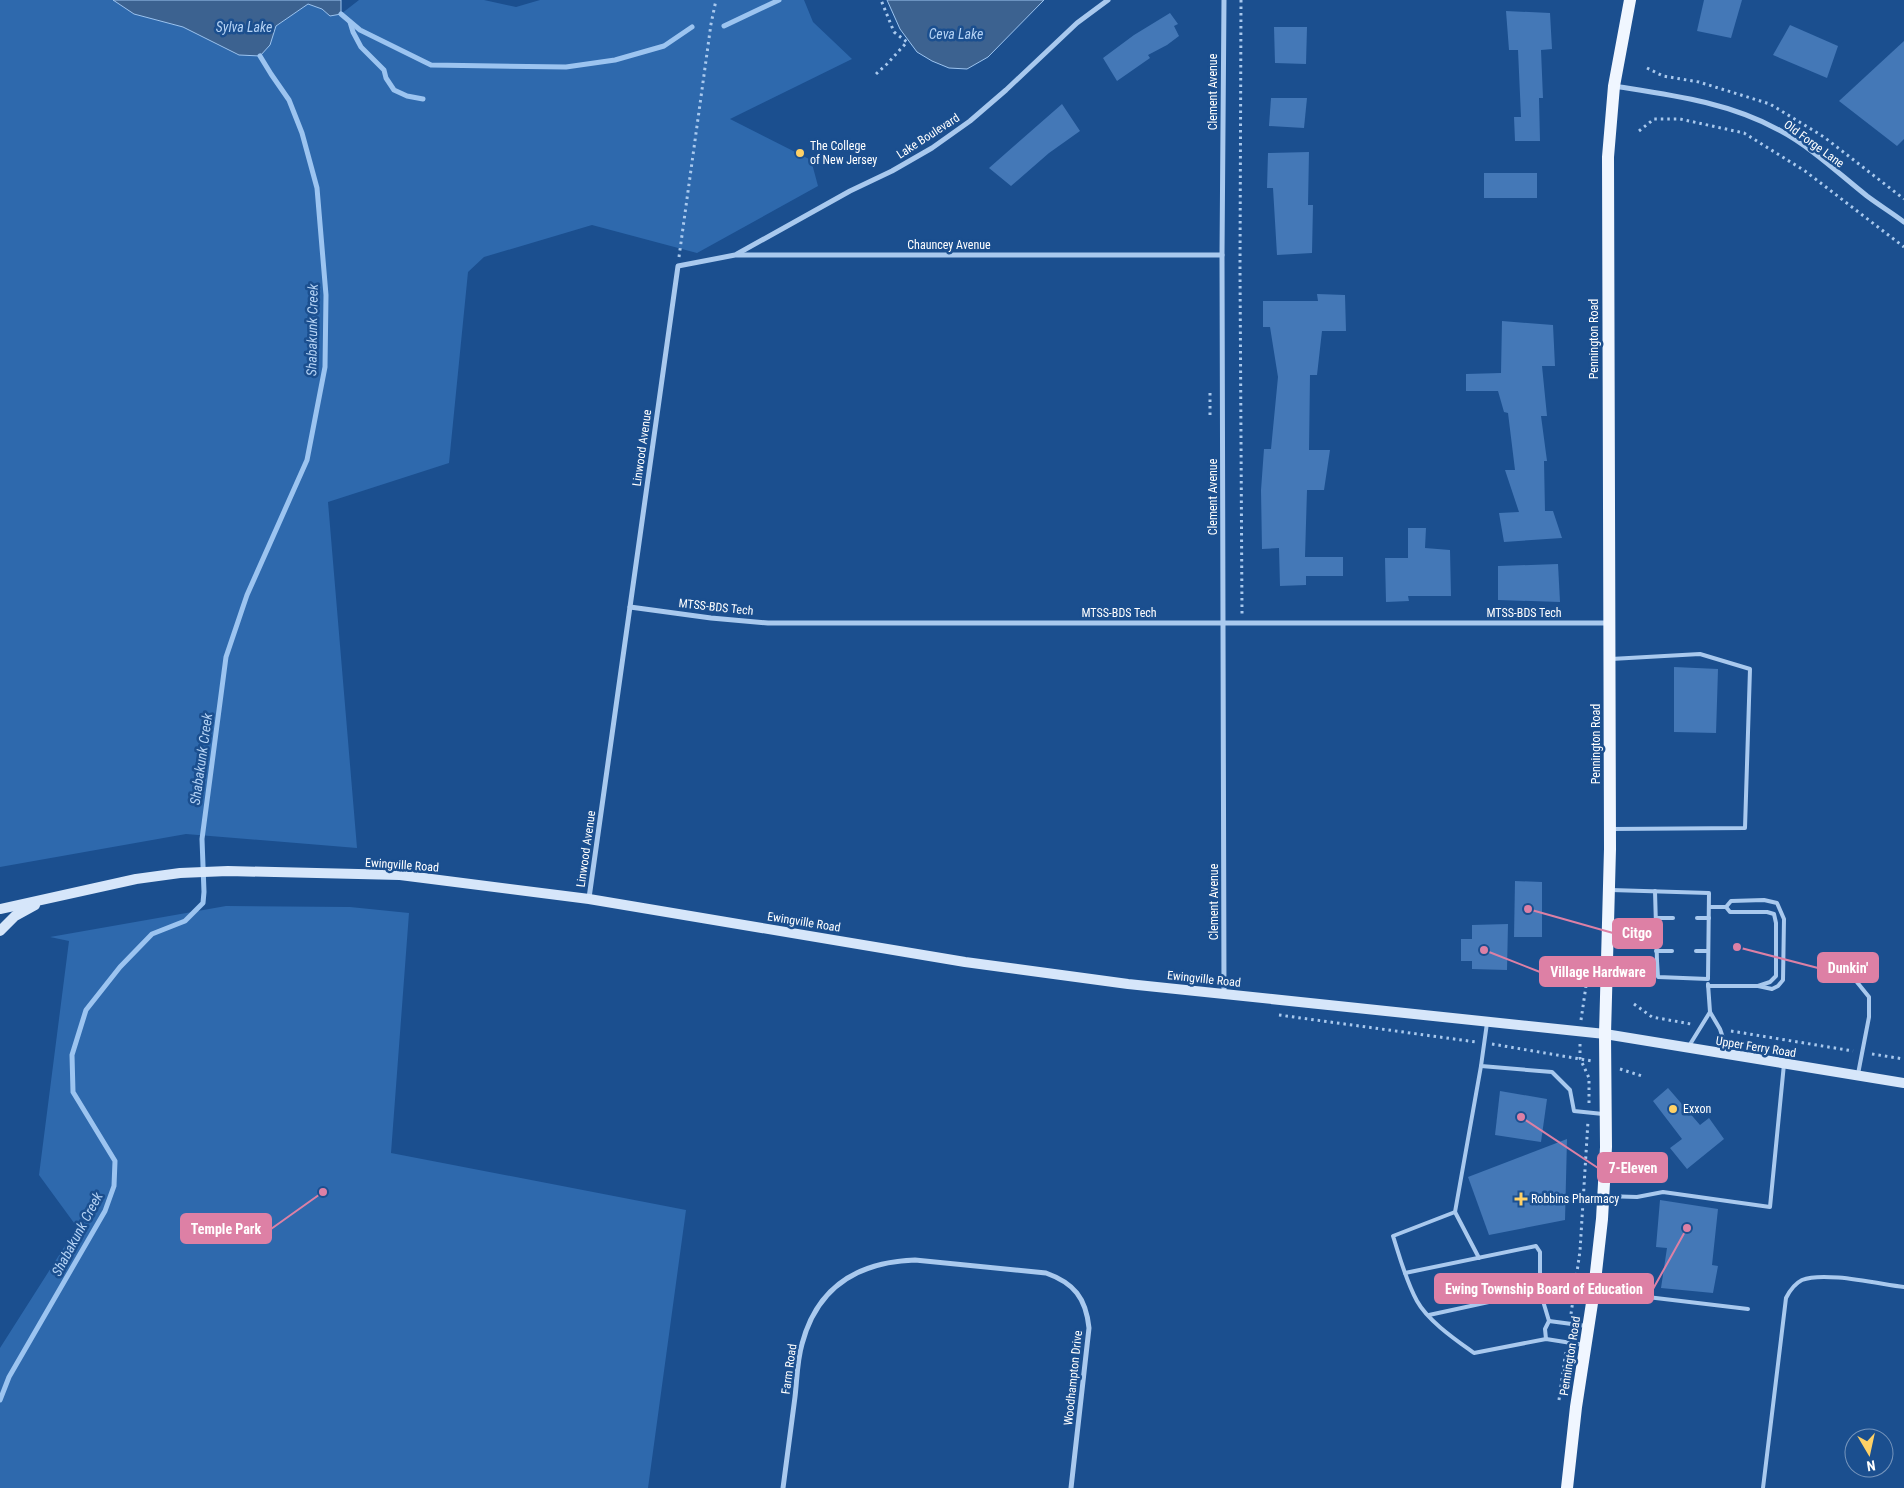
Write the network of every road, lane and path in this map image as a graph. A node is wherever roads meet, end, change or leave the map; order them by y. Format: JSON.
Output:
{"nodes":[{"id":1,"x":716,"y":0,"type":"edge"},
{"id":2,"x":880,"y":0,"type":"edge"},
{"id":3,"x":1108,"y":0,"type":"edge"},
{"id":4,"x":1224,"y":0,"type":"edge"},
{"id":5,"x":1241,"y":0,"type":"edge"},
{"id":6,"x":1630,"y":0,"type":"edge"},
{"id":7,"x":876,"y":74,"type":"dead end"},
{"id":8,"x":1614,"y":86,"type":"junction"},
{"id":9,"x":1639,"y":132,"type":"dead end"},
{"id":10,"x":1904,"y":222,"type":"edge"},
{"id":11,"x":1904,"y":247,"type":"edge"},
{"id":12,"x":735,"y":255,"type":"junction"},
{"id":13,"x":1222,"y":255,"type":"junction"},
{"id":14,"x":678,"y":266,"type":"junction"},
{"id":15,"x":630,"y":606,"type":"junction"},
{"id":16,"x":1223,"y":623,"type":"junction"},
{"id":17,"x":1242,"y":623,"type":"junction"},
{"id":18,"x":1609,"y":623,"type":"junction"},
{"id":19,"x":1610,"y":659,"type":"junction"},
{"id":20,"x":1610,"y":829,"type":"junction"},
{"id":21,"x":1609,"y":890,"type":"junction"},
{"id":22,"x":1655,"y":891,"type":"junction"},
{"id":23,"x":45,"y":899,"type":"junction"},
{"id":24,"x":589,"y":899,"type":"junction"},
{"id":25,"x":1709,"y":907,"type":"junction"},
{"id":26,"x":1726,"y":907,"type":"junction"},
{"id":27,"x":0,"y":909,"type":"edge"},
{"id":28,"x":1656,"y":918,"type":"junction"},
{"id":29,"x":1673,"y":918,"type":"dead end"},
{"id":30,"x":1696,"y":918,"type":"dead end"},
{"id":31,"x":1708,"y":918,"type":"junction"},
{"id":32,"x":0,"y":931,"type":"edge"},
{"id":33,"x":1656,"y":951,"type":"junction"},
{"id":34,"x":1672,"y":951,"type":"dead end"},
{"id":35,"x":1696,"y":951,"type":"dead end"},
{"id":36,"x":1708,"y":951,"type":"junction"},
{"id":37,"x":1657,"y":961,"type":"junction"},
{"id":38,"x":1607,"y":963,"type":"junction"},
{"id":39,"x":1848,"y":971,"type":"dead end"},
{"id":40,"x":1708,"y":979,"type":"junction"},
{"id":41,"x":1586,"y":986,"type":"dead end"},
{"id":42,"x":1708,"y":986,"type":"junction"},
{"id":43,"x":1758,"y":986,"type":"junction"},
{"id":44,"x":1224,"y":993,"type":"junction"},
{"id":45,"x":1634,"y":1004,"type":"dead end"},
{"id":46,"x":1710,"y":1012,"type":"junction"},
{"id":47,"x":1274,"y":1014,"type":"dead end"},
{"id":48,"x":1487,"y":1022,"type":"junction"},
{"id":49,"x":1702,"y":1026,"type":"junction"},
{"id":50,"x":1720,"y":1029,"type":"junction"},
{"id":51,"x":1579,"y":1032,"type":"junction"},
{"id":52,"x":1605,"y":1034,"type":"junction"},
{"id":53,"x":1484,"y":1043,"type":"junction"},
{"id":54,"x":1688,"y":1048,"type":"junction"},
{"id":55,"x":1863,"y":1052,"type":"junction"},
{"id":56,"x":1729,"y":1055,"type":"junction"},
{"id":57,"x":1580,"y":1058,"type":"junction"},
{"id":58,"x":1904,"y":1059,"type":"edge"},
{"id":59,"x":1605,"y":1063,"type":"junction"},
{"id":60,"x":1784,"y":1064,"type":"junction"},
{"id":61,"x":1481,"y":1066,"type":"junction"},
{"id":62,"x":1642,"y":1076,"type":"dead end"},
{"id":63,"x":1858,"y":1076,"type":"junction"},
{"id":64,"x":1904,"y":1083,"type":"edge"},
{"id":65,"x":1588,"y":1113,"type":"junction"},
{"id":66,"x":1605,"y":1114,"type":"junction"},
{"id":67,"x":1603,"y":1196,"type":"junction"},
{"id":68,"x":1455,"y":1212,"type":"junction"},
{"id":69,"x":1479,"y":1258,"type":"junction"},
{"id":70,"x":915,"y":1260,"type":"joint"},
{"id":71,"x":1405,"y":1273,"type":"junction"},
{"id":72,"x":1904,"y":1287,"type":"edge"},
{"id":73,"x":1594,"y":1290,"type":"junction"},
{"id":74,"x":1540,"y":1291,"type":"junction"},
{"id":75,"x":1748,"y":1309,"type":"dead end"},
{"id":76,"x":1429,"y":1315,"type":"junction"},
{"id":77,"x":1549,"y":1321,"type":"junction"},
{"id":78,"x":1570,"y":1324,"type":"junction"},
{"id":79,"x":1589,"y":1326,"type":"junction"},
{"id":80,"x":1546,"y":1339,"type":"junction"},
{"id":81,"x":1567,"y":1342,"type":"junction"},
{"id":82,"x":1586,"y":1346,"type":"junction"},
{"id":83,"x":1559,"y":1400,"type":"dead end"},
{"id":84,"x":784,"y":1488,"type":"edge"},
{"id":85,"x":1071,"y":1488,"type":"edge"},
{"id":86,"x":1567,"y":1488,"type":"edge"},
{"id":87,"x":1763,"y":1488,"type":"edge"}],
"edges":[{"from":1,"to":14,"type":"path"},
{"from":2,"to":7,"type":"path"},
{"from":3,"to":12,"type":"street","name":"Lake Boulevard"},
{"from":4,"to":13,"type":"street","name":"Clement Avenue"},
{"from":5,"to":17,"type":"path"},
{"from":6,"to":8,"type":"main road","name":"Pennington Road"},
{"from":8,"to":10,"type":"street","name":"Old Forge Lane"},
{"from":8,"to":18,"type":"main road","name":"Pennington Road"},
{"from":9,"to":11,"type":"path"},
{"from":12,"to":13,"type":"street","name":"Chauncey Avenue"},
{"from":12,"to":14,"type":"street","name":"Chauncey Avenue"},
{"from":13,"to":16,"type":"street","name":"Clement Avenue"},
{"from":14,"to":15,"type":"street","name":"Linwood Avenue"},
{"from":15,"to":16,"type":"street","name":"MTSS-BDS Tech"},
{"from":15,"to":24,"type":"street","name":"Linwood Avenue"},
{"from":16,"to":17,"type":"street","name":"MTSS-BDS Tech"},
{"from":16,"to":44,"type":"street","name":"Clement Avenue"},
{"from":17,"to":18,"type":"street","name":"MTSS-BDS Tech"},
{"from":18,"to":19,"type":"main road","name":"Pennington Road"},
{"from":19,"to":20,"type":"main road","name":"Pennington Road"},
{"from":19,"to":20,"type":"lane"},
{"from":20,"to":21,"type":"main road","name":"Pennington Road"},
{"from":21,"to":22,"type":"lane"},
{"from":21,"to":38,"type":"main road","name":"Pennington Road"},
{"from":22,"to":25,"type":"lane"},
{"from":22,"to":28,"type":"lane"},
{"from":23,"to":24,"type":"main road","name":"Ewingville Road"},
{"from":23,"to":27,"type":"main road","name":"Ewingville Road"},
{"from":23,"to":32,"type":"main road"},
{"from":24,"to":44,"type":"main road","name":"Ewingville Road"},
{"from":25,"to":26,"type":"lane"},
{"from":25,"to":31,"type":"lane"},
{"from":26,"to":43,"type":"lane"},
{"from":26,"to":43,"type":"lane"},
{"from":28,"to":29,"type":"lane"},
{"from":28,"to":33,"type":"lane"},
{"from":30,"to":31,"type":"lane"},
{"from":31,"to":36,"type":"lane"},
{"from":33,"to":34,"type":"lane"},
{"from":33,"to":37,"type":"lane"},
{"from":35,"to":36,"type":"lane"},
{"from":36,"to":40,"type":"lane"},
{"from":37,"to":38,"type":"lane"},
{"from":37,"to":40,"type":"lane"},
{"from":38,"to":52,"type":"main road","name":"Pennington Road"},
{"from":39,"to":55,"type":"lane"},
{"from":40,"to":42,"type":"lane"},
{"from":41,"to":51,"type":"path"},
{"from":42,"to":43,"type":"lane"},
{"from":42,"to":46,"type":"lane"},
{"from":44,"to":48,"type":"main road","name":"Ewingville Road"},
{"from":45,"to":49,"type":"path"},
{"from":46,"to":49,"type":"lane"},
{"from":46,"to":50,"type":"lane"},
{"from":47,"to":53,"type":"path"},
{"from":48,"to":51,"type":"main road","name":"Ewingville Road"},
{"from":48,"to":53,"type":"lane"},
{"from":49,"to":54,"type":"lane"},
{"from":50,"to":55,"type":"path"},
{"from":50,"to":56,"type":"lane"},
{"from":51,"to":52,"type":"main road","name":"Ewingville Road"},
{"from":51,"to":57,"type":"path"},
{"from":52,"to":54,"type":"main road","name":"Upper Ferry Road"},
{"from":52,"to":59,"type":"main road","name":"Pennington Road"},
{"from":53,"to":57,"type":"path"},
{"from":53,"to":61,"type":"lane"},
{"from":54,"to":56,"type":"main road","name":"Upper Ferry Road"},
{"from":55,"to":58,"type":"path"},
{"from":55,"to":63,"type":"lane"},
{"from":56,"to":60,"type":"main road","name":"Upper Ferry Road"},
{"from":57,"to":59,"type":"path"},
{"from":57,"to":65,"type":"path"},
{"from":59,"to":62,"type":"path"},
{"from":59,"to":66,"type":"main road","name":"Pennington Road"},
{"from":60,"to":63,"type":"main road","name":"Upper Ferry Road"},
{"from":60,"to":67,"type":"lane"},
{"from":61,"to":65,"type":"lane"},
{"from":61,"to":68,"type":"lane"},
{"from":63,"to":64,"type":"main road","name":"Upper Ferry Road"},
{"from":65,"to":66,"type":"lane"},
{"from":65,"to":78,"type":"path"},
{"from":66,"to":67,"type":"main road","name":"Pennington Road"},
{"from":67,"to":73,"type":"main road","name":"Pennington Road"},
{"from":68,"to":69,"type":"lane"},
{"from":68,"to":71,"type":"lane"},
{"from":69,"to":71,"type":"lane"},
{"from":69,"to":74,"type":"lane"},
{"from":70,"to":84,"type":"street","name":"Farm Road"},
{"from":70,"to":85,"type":"street","name":"Woodhampton Drive"},
{"from":71,"to":76,"type":"lane"},
{"from":72,"to":87,"type":"lane"},
{"from":73,"to":75,"type":"lane"},
{"from":73,"to":79,"type":"main road","name":"Pennington Road"},
{"from":74,"to":76,"type":"lane"},
{"from":74,"to":77,"type":"lane"},
{"from":76,"to":80,"type":"lane"},
{"from":77,"to":78,"type":"lane"},
{"from":77,"to":80,"type":"lane"},
{"from":78,"to":79,"type":"lane"},
{"from":79,"to":82,"type":"main road","name":"Pennington Road"},
{"from":80,"to":81,"type":"lane"},
{"from":81,"to":82,"type":"lane"},
{"from":81,"to":83,"type":"path"},
{"from":82,"to":86,"type":"main road","name":"Pennington Road"}]}
